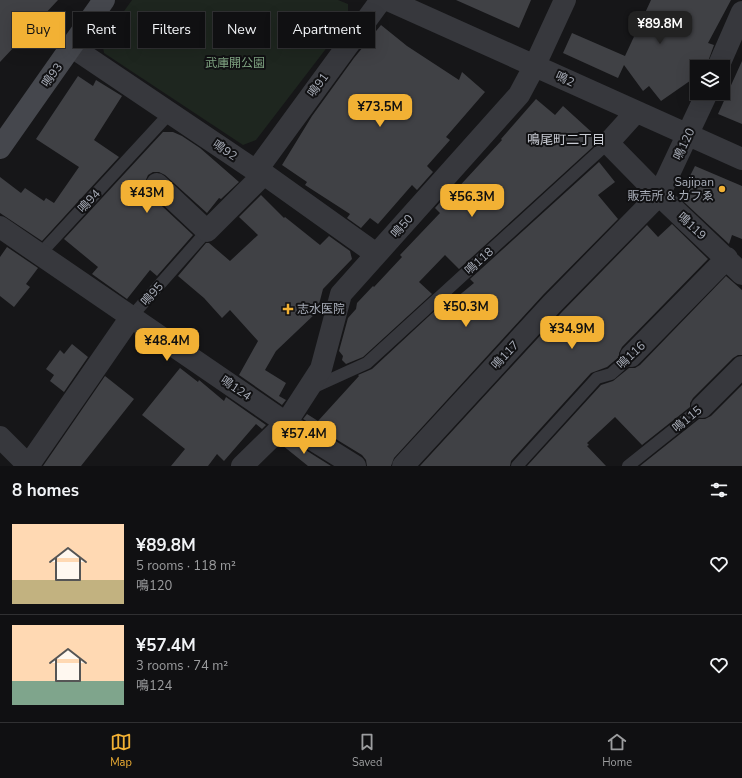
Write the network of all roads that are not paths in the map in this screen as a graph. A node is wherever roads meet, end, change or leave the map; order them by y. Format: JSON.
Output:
{"nodes":[{"id":1,"x":104,"y":0,"type":"edge"},
{"id":2,"x":381,"y":0,"type":"edge"},
{"id":3,"x":388,"y":0,"type":"edge"},
{"id":4,"x":565,"y":0,"type":"edge"},
{"id":5,"x":742,"y":12,"type":"edge"},
{"id":6,"x":72,"y":47,"type":"junction"},
{"id":7,"x":721,"y":60,"type":"edge"},
{"id":8,"x":535,"y":65,"type":"junction"},
{"id":9,"x":704,"y":100,"type":"edge"},
{"id":10,"x":636,"y":112,"type":"junction"},
{"id":11,"x":170,"y":113,"type":"junction"},
{"id":12,"x":688,"y":135,"type":"junction"},
{"id":13,"x":608,"y":143,"type":"junction"},
{"id":14,"x":0,"y":148,"type":"edge"},
{"id":15,"x":742,"y":159,"type":"edge"},
{"id":16,"x":260,"y":173,"type":"junction"},
{"id":17,"x":157,"y":184,"type":"dead end"},
{"id":18,"x":659,"y":195,"type":"junction"},
{"id":19,"x":0,"y":227,"type":"edge"},
{"id":20,"x":208,"y":231,"type":"junction"},
{"id":21,"x":40,"y":254,"type":"junction"},
{"id":22,"x":376,"y":254,"type":"junction"},
{"id":23,"x":727,"y":258,"type":"junction"},
{"id":24,"x":742,"y":274,"type":"edge"},
{"id":25,"x":131,"y":316,"type":"junction"},
{"id":26,"x":631,"y":356,"type":"joint"},
{"id":27,"x":742,"y":367,"type":"edge"},
{"id":28,"x":308,"y":390,"type":"junction"},
{"id":29,"x":702,"y":407,"type":"joint"},
{"id":30,"x":286,"y":423,"type":"junction"},
{"id":31,"x":3,"y":446,"type":"edge"},
{"id":32,"x":28,"y":466,"type":"edge"},
{"id":33,"x":242,"y":466,"type":"edge"},
{"id":34,"x":356,"y":466,"type":"edge"},
{"id":35,"x":403,"y":466,"type":"edge"},
{"id":36,"x":517,"y":466,"type":"edge"},
{"id":37,"x":628,"y":466,"type":"edge"}],
"edges":[{"from":1,"to":6,"type":"street","name":"鳴93"},
{"from":2,"to":16,"type":"street","name":"鳴91"},
{"from":3,"to":8,"type":"street","name":"鳴2"},
{"from":4,"to":8,"type":"street","name":"鳴50"},
{"from":5,"to":7,"type":"street"},
{"from":6,"to":11,"type":"street","name":"鳴92"},
{"from":6,"to":14,"type":"street","name":"鳴93"},
{"from":8,"to":10,"type":"street","name":"鳴2"},
{"from":8,"to":22,"type":"street","name":"鳴50"},
{"from":9,"to":12,"type":"street","name":"鳴120"},
{"from":10,"to":12,"type":"street","name":"鳴2"},
{"from":10,"to":13,"type":"street","name":"鳴118"},
{"from":11,"to":16,"type":"street","name":"鳴92"},
{"from":11,"to":21,"type":"lane","name":"鳴94"},
{"from":12,"to":15,"type":"street","name":"鳴2"},
{"from":12,"to":18,"type":"street","name":"鳴120"},
{"from":13,"to":18,"type":"street","name":"鳴119"},
{"from":13,"to":28,"type":"lane","name":"鳴118"},
{"from":16,"to":20,"type":"street","name":"鳴95"},
{"from":16,"to":22,"type":"street","name":"鳴92"},
{"from":17,"to":20,"type":"street"},
{"from":18,"to":23,"type":"street","name":"鳴119"},
{"from":18,"to":35,"type":"street","name":"鳴117"},
{"from":19,"to":21,"type":"street","name":"鳴124"},
{"from":20,"to":25,"type":"lane","name":"鳴95"},
{"from":21,"to":25,"type":"street","name":"鳴124"},
{"from":22,"to":28,"type":"street","name":"鳴50"},
{"from":23,"to":24,"type":"street","name":"鳴119"},
{"from":23,"to":26,"type":"street","name":"鳴116"},
{"from":25,"to":30,"type":"street","name":"鳴124"},
{"from":25,"to":32,"type":"street","name":"鳴95"},
{"from":26,"to":36,"type":"lane","name":"鳴116"},
{"from":27,"to":29,"type":"street","name":"鳴115"},
{"from":28,"to":30,"type":"street","name":"鳴50"},
{"from":29,"to":37,"type":"lane","name":"鳴115"},
{"from":30,"to":33,"type":"street","name":"鳴50"},
{"from":30,"to":34,"type":"street","name":"鳴124"},
{"from":31,"to":32,"type":"street"}]}
